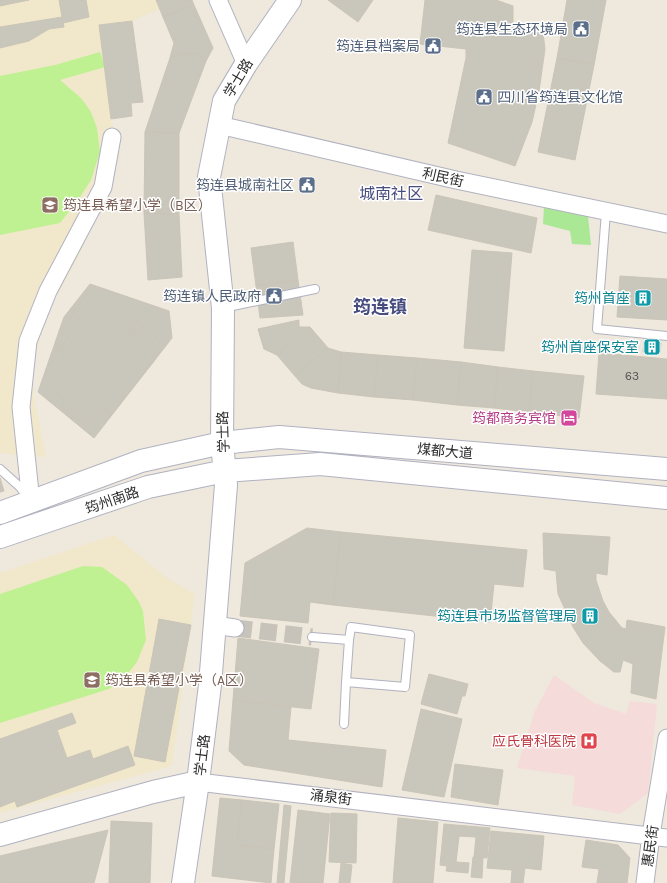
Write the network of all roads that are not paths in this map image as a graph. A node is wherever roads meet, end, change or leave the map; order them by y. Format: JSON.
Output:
{"nodes":[{"id":1,"x":218,"y":0,"type":"edge"},
{"id":2,"x":290,"y":0,"type":"edge"},
{"id":3,"x":246,"y":64,"type":"junction"},
{"id":4,"x":219,"y":125,"type":"junction"},
{"id":5,"x":112,"y":136,"type":"dead end"},
{"id":6,"x":606,"y":212,"type":"junction"},
{"id":7,"x":667,"y":224,"type":"edge"},
{"id":8,"x":315,"y":289,"type":"dead end"},
{"id":9,"x":223,"y":308,"type":"junction"},
{"id":10,"x":667,"y":336,"type":"edge"},
{"id":11,"x":222,"y":443,"type":"junction"},
{"id":12,"x":0,"y":469,"type":"edge"},
{"id":13,"x":667,"y":469,"type":"edge"},
{"id":14,"x":225,"y":471,"type":"junction"},
{"id":15,"x":667,"y":498,"type":"edge"},
{"id":16,"x":31,"y":502,"type":"junction"},
{"id":17,"x":0,"y":513,"type":"edge"},
{"id":18,"x":0,"y":537,"type":"edge"},
{"id":19,"x":312,"y":637,"type":"tunnel mouth"},
{"id":20,"x":348,"y":640,"type":"junction"},
{"id":21,"x":346,"y":682,"type":"junction"},
{"id":22,"x":344,"y":724,"type":"dead end"},
{"id":23,"x":667,"y":738,"type":"edge"},
{"id":24,"x":198,"y":782,"type":"junction"},
{"id":25,"x":0,"y":835,"type":"edge"},
{"id":26,"x":659,"y":836,"type":"edge"},
{"id":27,"x":183,"y":883,"type":"edge"},
{"id":28,"x":644,"y":883,"type":"edge"}],
"edges":[{"from":1,"to":3,"type":"street"},
{"from":2,"to":3,"type":"main road","name":"学士路"},
{"from":3,"to":4,"type":"main road","name":"学士路"},
{"from":4,"to":6,"type":"street","name":"利民街"},
{"from":4,"to":9,"type":"main road","name":"学士路"},
{"from":5,"to":16,"type":"street"},
{"from":6,"to":7,"type":"street","name":"利民街"},
{"from":6,"to":10,"type":"lane"},
{"from":8,"to":9,"type":"lane"},
{"from":9,"to":11,"type":"main road","name":"学士路"},
{"from":11,"to":13,"type":"main road","name":"煤都大道"},
{"from":11,"to":14,"type":"main road","name":"学士路"},
{"from":11,"to":16,"type":"main road","name":"筠州南路"},
{"from":12,"to":16,"type":"lane"},
{"from":14,"to":15,"type":"main road","name":"煤都大道"},
{"from":14,"to":18,"type":"main road","name":"筠州南路"},
{"from":14,"to":24,"type":"main road","name":"学士路"},
{"from":16,"to":17,"type":"main road","name":"筠州南路"},
{"from":19,"to":20,"type":"lane"},
{"from":20,"to":21,"type":"lane"},
{"from":20,"to":21,"type":"lane"},
{"from":21,"to":22,"type":"lane"},
{"from":23,"to":26,"type":"street","name":"惠民街"},
{"from":24,"to":25,"type":"main road","name":"涌泉街"},
{"from":24,"to":26,"type":"street","name":"涌泉街"},
{"from":24,"to":27,"type":"main road","name":"学士路"},
{"from":26,"to":28,"type":"street","name":"惠民街"}]}
